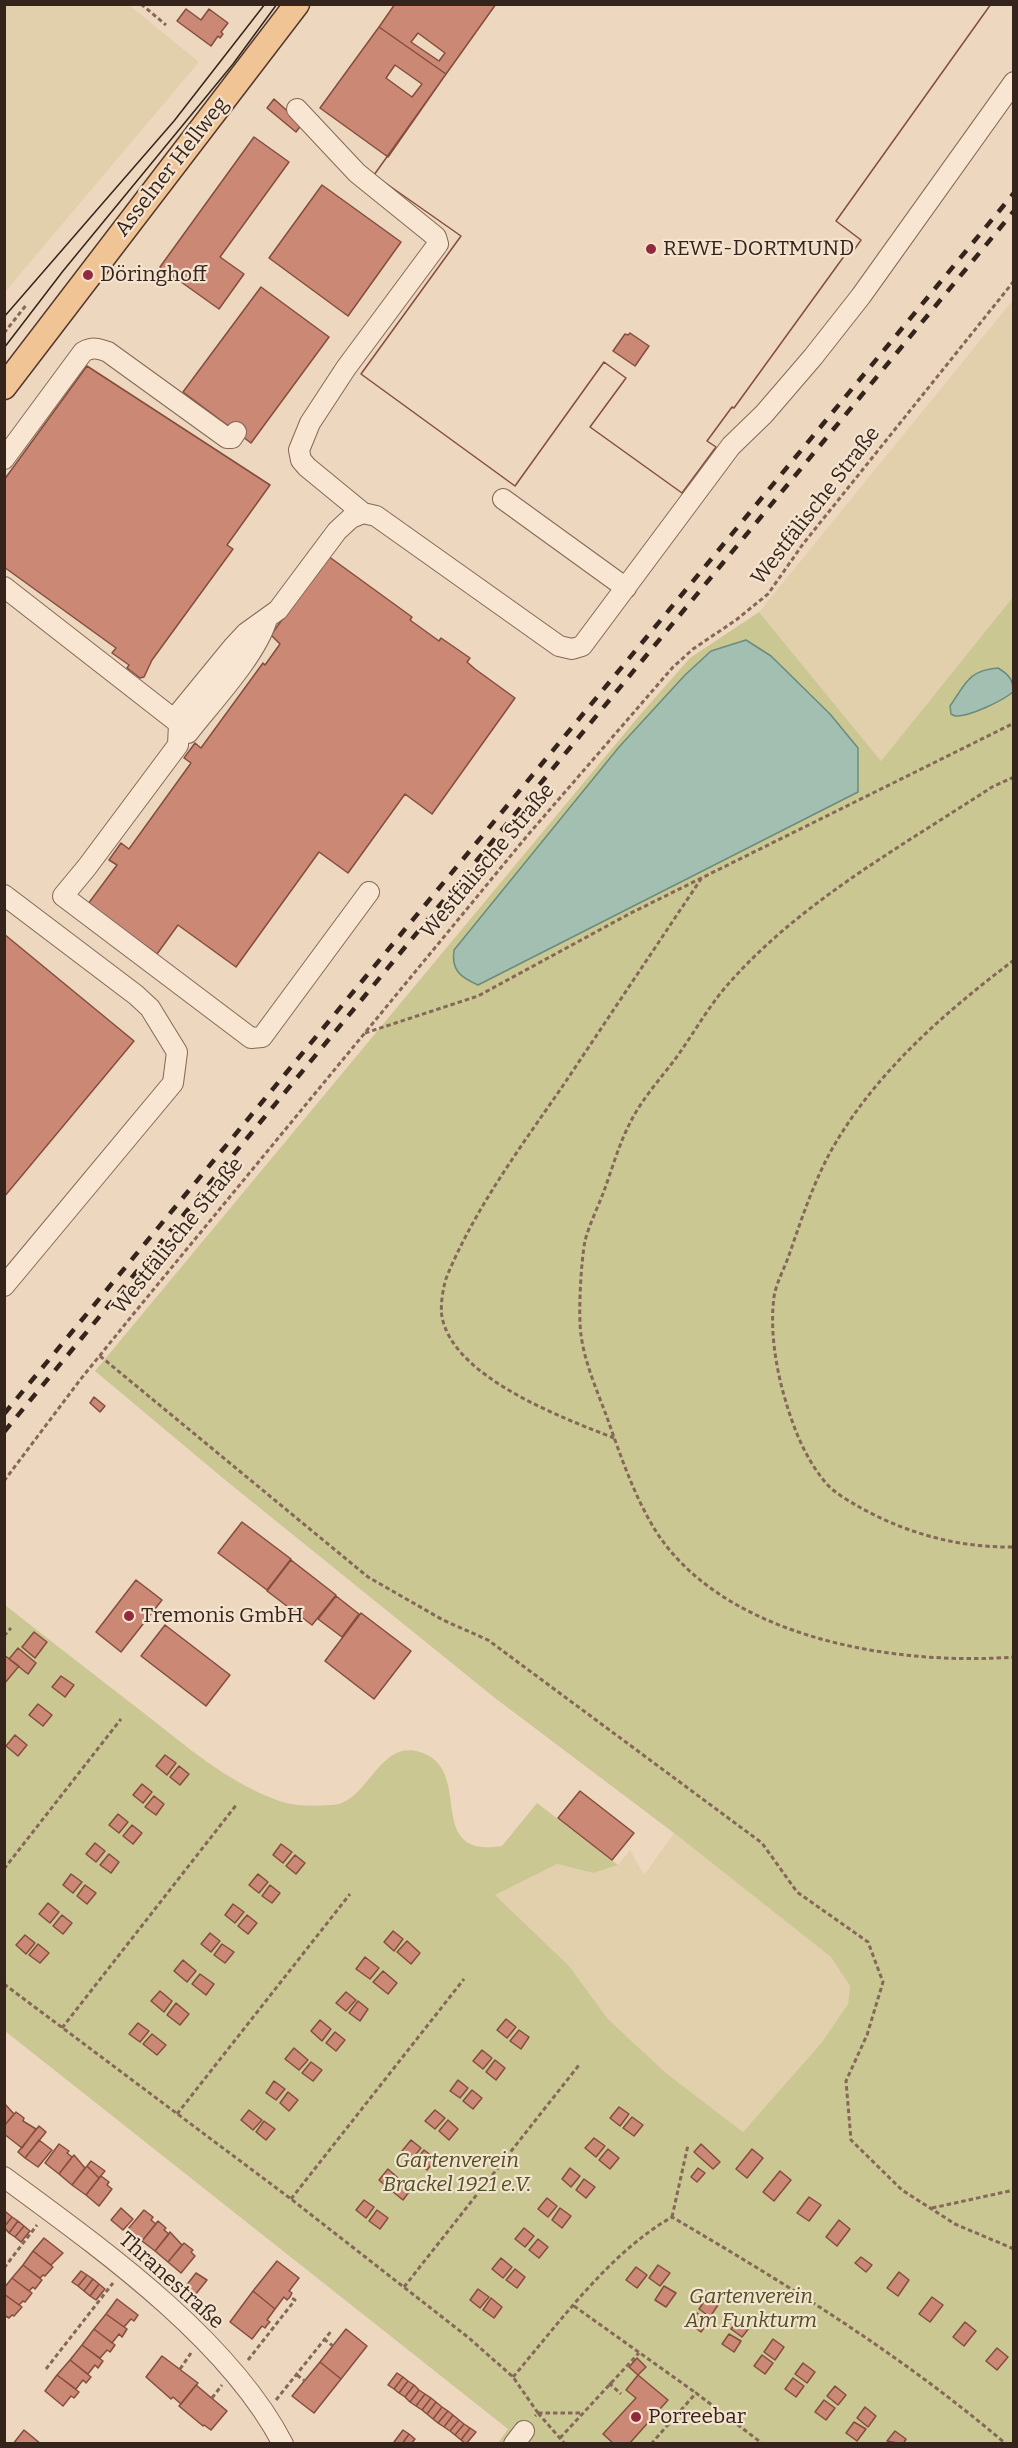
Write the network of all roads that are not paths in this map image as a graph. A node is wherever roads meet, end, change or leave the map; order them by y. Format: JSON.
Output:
{"nodes":[{"id":1,"x":297,"y":4,"type":"edge"},
{"id":2,"x":1014,"y":82,"type":"edge"},
{"id":3,"x":297,"y":109,"type":"dead end"},
{"id":4,"x":4,"y":387,"type":"edge"},
{"id":5,"x":236,"y":432,"type":"dead end"},
{"id":6,"x":4,"y":459,"type":"edge"},
{"id":7,"x":503,"y":499,"type":"dead end"},
{"id":8,"x":363,"y":513,"type":"junction"},
{"id":9,"x":4,"y":587,"type":"edge"},
{"id":10,"x":626,"y":588,"type":"junction"},
{"id":11,"x":180,"y":725,"type":"junction"},
{"id":12,"x":369,"y":892,"type":"dead end"},
{"id":13,"x":4,"y":895,"type":"edge"},
{"id":14,"x":4,"y":1286,"type":"edge"},
{"id":15,"x":4,"y":2176,"type":"edge"},
{"id":16,"x":283,"y":2444,"type":"edge"}],
"edges":[{"from":1,"to":4,"type":"main road","name":"Asselner Hellweg"},
{"from":2,"to":10,"type":"street"},
{"from":3,"to":8,"type":"street"},
{"from":5,"to":6,"type":"street"},
{"from":7,"to":10,"type":"street"},
{"from":8,"to":10,"type":"street"},
{"from":8,"to":11,"type":"street"},
{"from":9,"to":11,"type":"street"},
{"from":11,"to":12,"type":"street"},
{"from":13,"to":14,"type":"street"},
{"from":15,"to":16,"type":"street","name":"Thranestraße"}]}
